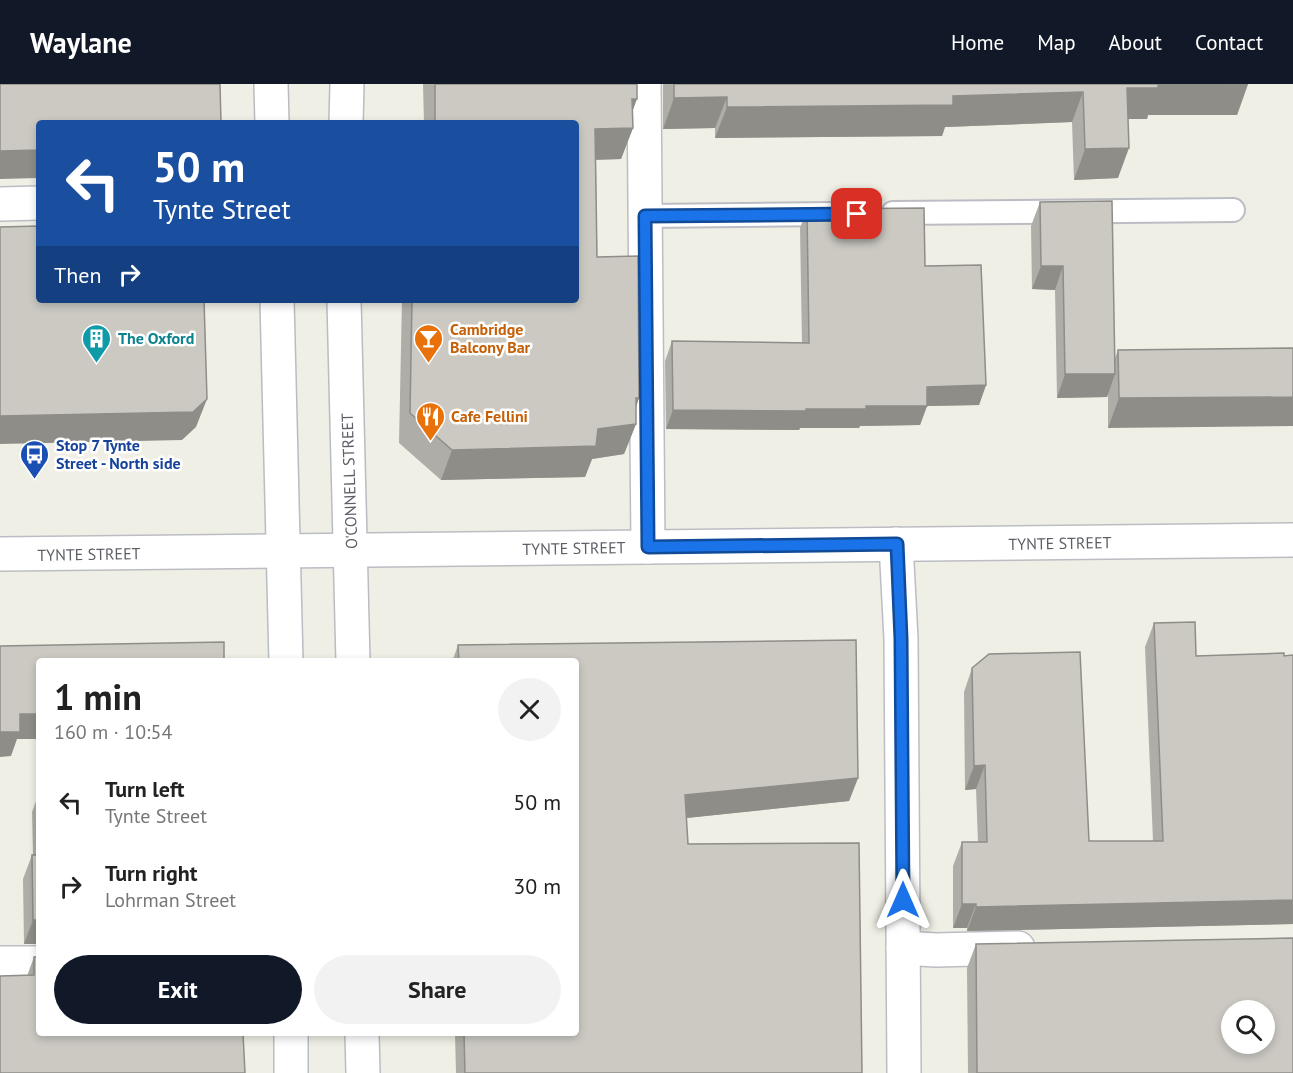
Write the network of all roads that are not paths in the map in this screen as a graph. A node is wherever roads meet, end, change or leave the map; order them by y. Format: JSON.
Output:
{"nodes":[{"id":1,"x":271,"y":84,"type":"edge"},
{"id":2,"x":347,"y":84,"type":"edge"},
{"id":3,"x":644,"y":84,"type":"edge"},
{"id":4,"x":272,"y":120,"type":"edge"},
{"id":5,"x":346,"y":120,"type":"edge"},
{"id":6,"x":36,"y":203,"type":"edge"},
{"id":7,"x":0,"y":204,"type":"edge"},
{"id":8,"x":1233,"y":210,"type":"dead end"},
{"id":9,"x":645,"y":216,"type":"junction"},
{"id":10,"x":277,"y":303,"type":"edge"},
{"id":11,"x":344,"y":303,"type":"edge"},
{"id":12,"x":1293,"y":540,"type":"edge"},
{"id":13,"x":897,"y":544,"type":"junction"},
{"id":14,"x":648,"y":547,"type":"junction"},
{"id":15,"x":284,"y":551,"type":"junction"},
{"id":16,"x":351,"y":551,"type":"junction"},
{"id":17,"x":0,"y":555,"type":"edge"},
{"id":18,"x":285,"y":658,"type":"edge"},
{"id":19,"x":354,"y":658,"type":"edge"},
{"id":20,"x":903,"y":948,"type":"junction"},
{"id":21,"x":1043,"y":948,"type":"edge"},
{"id":22,"x":0,"y":963,"type":"edge"},
{"id":23,"x":36,"y":963,"type":"edge"},
{"id":24,"x":291,"y":1036,"type":"edge"},
{"id":25,"x":362,"y":1036,"type":"edge"},
{"id":26,"x":291,"y":1073,"type":"edge"},
{"id":27,"x":363,"y":1073,"type":"edge"},
{"id":28,"x":904,"y":1073,"type":"edge"}],
"edges":[{"from":1,"to":4,"type":"street"},
{"from":2,"to":5,"type":"street"},
{"from":3,"to":9,"type":"street"},
{"from":6,"to":7,"type":"street"},
{"from":8,"to":9,"type":"lane"},
{"from":9,"to":14,"type":"street"},
{"from":10,"to":15,"type":"street"},
{"from":11,"to":16,"type":"street","name":"O'CONNELL STREET"},
{"from":12,"to":13,"type":"street","name":"TYNTE STREET"},
{"from":13,"to":14,"type":"street","name":"TYNTE STREET"},
{"from":13,"to":20,"type":"street"},
{"from":14,"to":16,"type":"street","name":"TYNTE STREET"},
{"from":15,"to":16,"type":"street","name":"TYNTE STREET"},
{"from":15,"to":17,"type":"street","name":"TYNTE STREET"},
{"from":15,"to":18,"type":"street"},
{"from":16,"to":19,"type":"street","name":"O'CONNELL STREET"},
{"from":20,"to":21,"type":"street"},
{"from":20,"to":28,"type":"street"},
{"from":22,"to":23,"type":"street"},
{"from":24,"to":26,"type":"street"},
{"from":25,"to":27,"type":"street"}]}
